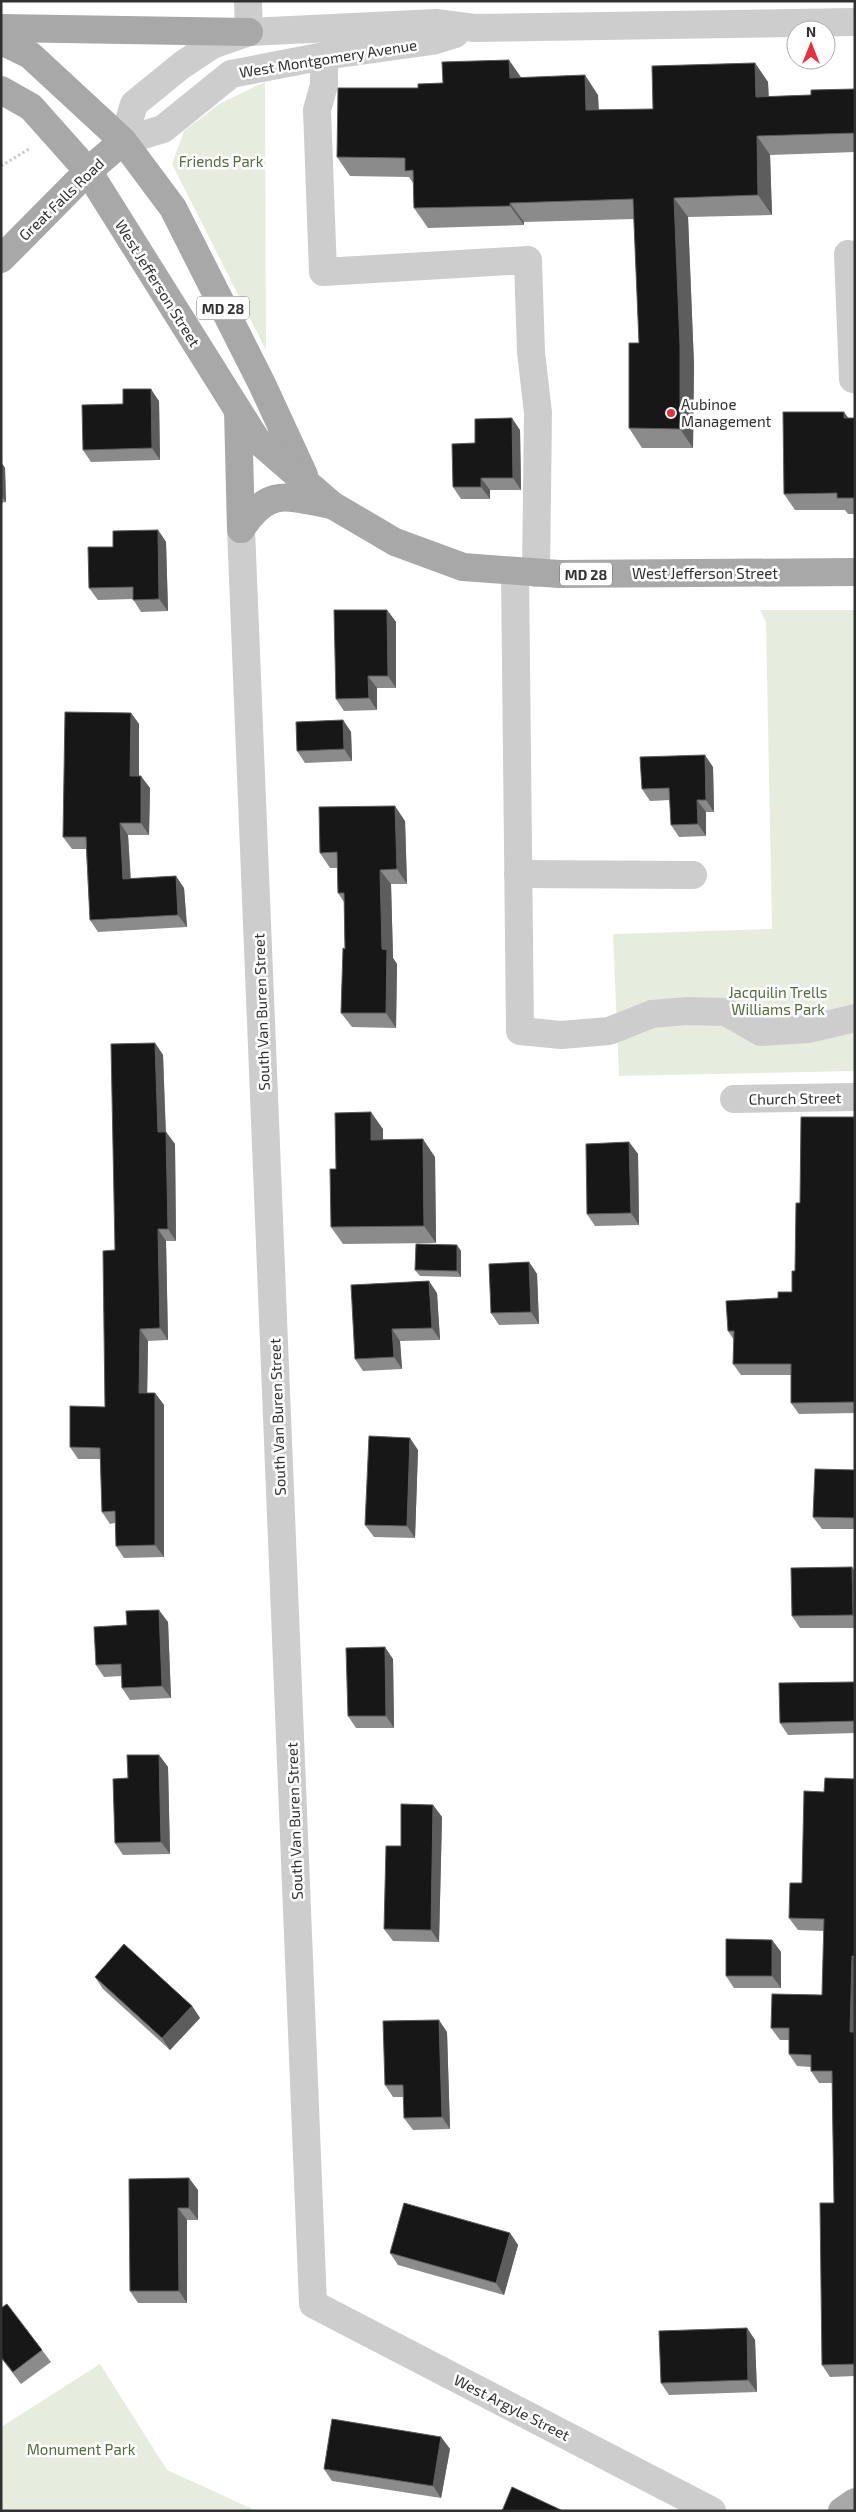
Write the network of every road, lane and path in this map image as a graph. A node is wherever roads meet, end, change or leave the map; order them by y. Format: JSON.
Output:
{"nodes":[{"id":1,"x":248,"y":1,"type":"edge"},
{"id":2,"x":855,"y":22,"type":"edge"},
{"id":3,"x":1,"y":28,"type":"edge"},
{"id":4,"x":474,"y":28,"type":"junction"},
{"id":5,"x":249,"y":32,"type":"junction"},
{"id":6,"x":1,"y":41,"type":"edge"},
{"id":7,"x":324,"y":56,"type":"junction"},
{"id":8,"x":1,"y":90,"type":"edge"},
{"id":9,"x":123,"y":141,"type":"junction"},
{"id":10,"x":88,"y":171,"type":"junction"},
{"id":11,"x":848,"y":254,"type":"dead end"},
{"id":12,"x":1,"y":259,"type":"edge"},
{"id":13,"x":855,"y":378,"type":"edge"},
{"id":14,"x":238,"y":411,"type":"junction"},
{"id":15,"x":308,"y":484,"type":"junction"},
{"id":16,"x":332,"y":505,"type":"junction"},
{"id":17,"x":241,"y":529,"type":"junction"},
{"id":18,"x":855,"y":572,"type":"edge"},
{"id":19,"x":526,"y":573,"type":"junction"},
{"id":20,"x":518,"y":874,"type":"junction"},
{"id":21,"x":693,"y":875,"type":"dead end"},
{"id":22,"x":855,"y":1018,"type":"edge"},
{"id":23,"x":855,"y":1097,"type":"edge"},
{"id":24,"x":734,"y":1099,"type":"dead end"},
{"id":25,"x":313,"y":2304,"type":"joint"},
{"id":26,"x":855,"y":2502,"type":"edge"},
{"id":27,"x":712,"y":2511,"type":"edge"},
{"id":28,"x":842,"y":2511,"type":"edge"}],
"edges":[{"from":1,"to":5,"type":"street"},
{"from":2,"to":4,"type":"street","name":"West Montgomery Avenue"},
{"from":3,"to":5,"type":"main road"},
{"from":4,"to":5,"type":"street","name":"West Montgomery Avenue"},
{"from":4,"to":7,"type":"street","name":"West Montgomery Avenue"},
{"from":5,"to":9,"type":"street","name":"West Montgomery Avenue"},
{"from":6,"to":9,"type":"main road","name":"West Jefferson Street","number":"MD 28"},
{"from":7,"to":9,"type":"street","name":"West Montgomery Avenue"},
{"from":7,"to":19,"type":"street"},
{"from":8,"to":10,"type":"main road","name":"West Jefferson Street","number":"MD 28"},
{"from":9,"to":10,"type":"main road","name":"Great Falls Road"},
{"from":9,"to":15,"type":"main road","name":"West Jefferson Street","number":"MD 28"},
{"from":10,"to":12,"type":"main road","name":"Great Falls Road"},
{"from":10,"to":14,"type":"main road","name":"West Jefferson Street","number":"MD 28"},
{"from":11,"to":13,"type":"street"},
{"from":14,"to":15,"type":"main road","name":"West Jefferson Street","number":"MD 28"},
{"from":14,"to":17,"type":"main road"},
{"from":15,"to":16,"type":"main road","name":"West Jefferson Street","number":"MD 28"},
{"from":16,"to":17,"type":"main road"},
{"from":16,"to":19,"type":"main road","name":"West Jefferson Street","number":"MD 28"},
{"from":17,"to":25,"type":"street","name":"South Van Buren Street"},
{"from":18,"to":19,"type":"main road","name":"West Jefferson Street","number":"MD 28"},
{"from":19,"to":20,"type":"street"},
{"from":20,"to":21,"type":"street"},
{"from":20,"to":22,"type":"street"},
{"from":23,"to":24,"type":"street","name":"Church Street"},
{"from":25,"to":27,"type":"street","name":"West Argyle Street"},
{"from":26,"to":28,"type":"main road"}]}
